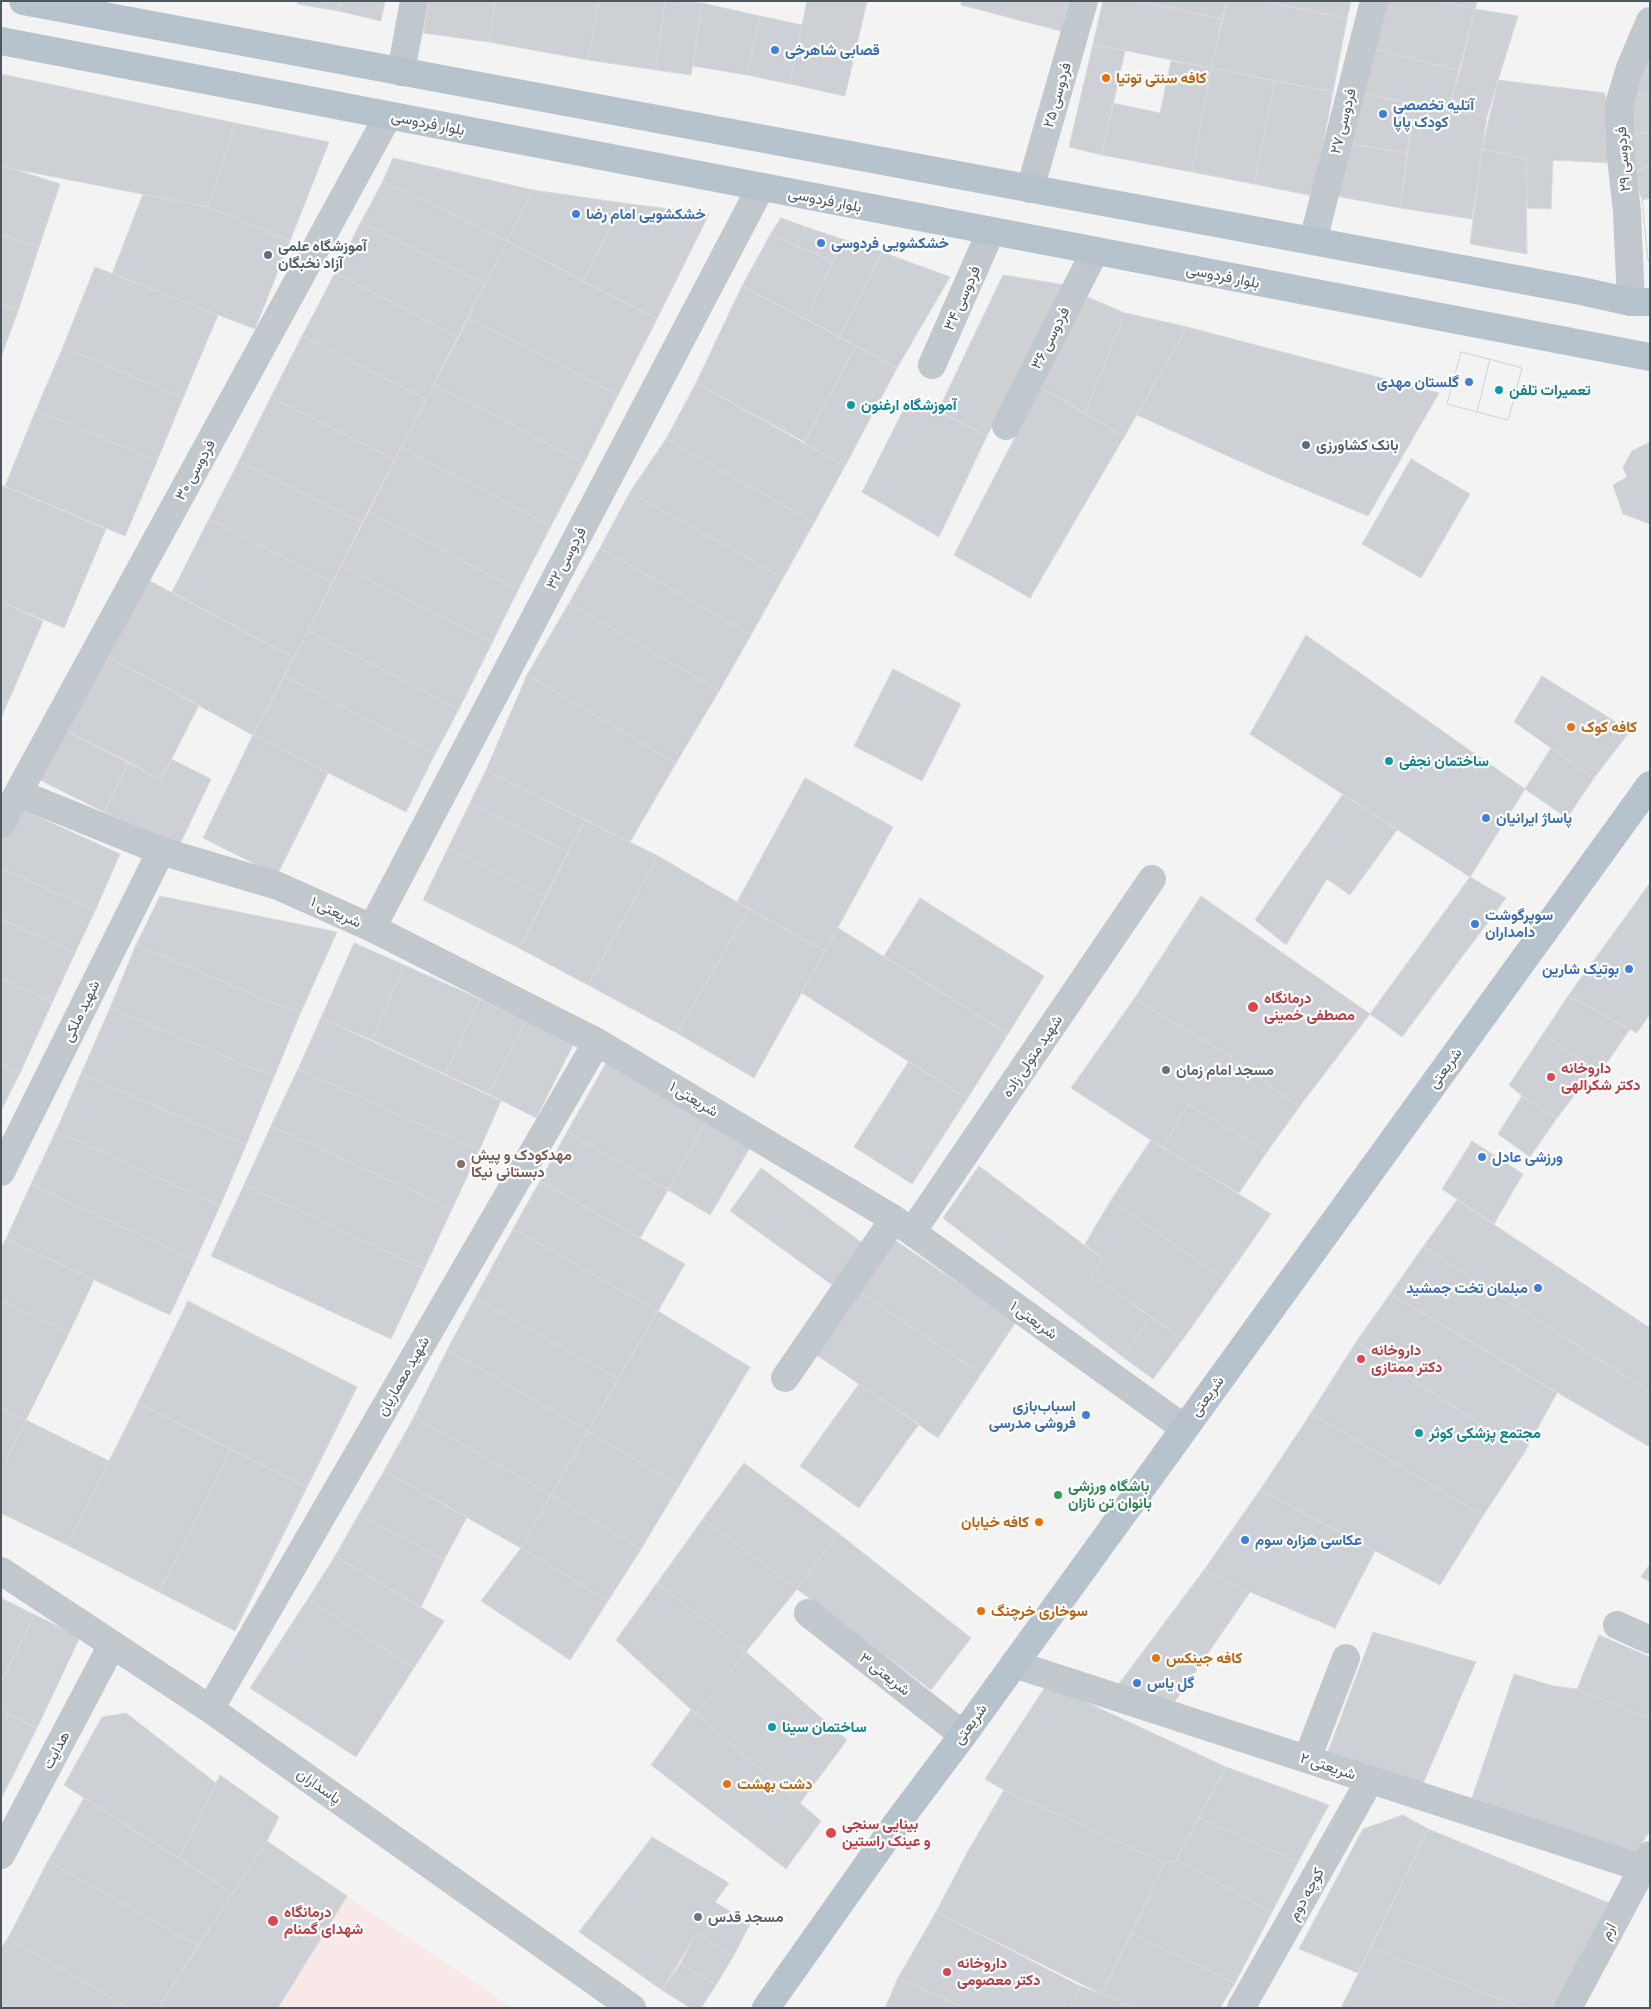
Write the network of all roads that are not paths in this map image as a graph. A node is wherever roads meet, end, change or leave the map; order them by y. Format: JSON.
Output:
{"nodes":[{"id":1,"x":24,"y":1,"type":"edge"},
{"id":2,"x":414,"y":1,"type":"edge"},
{"id":3,"x":1084,"y":1,"type":"edge"},
{"id":4,"x":1374,"y":1,"type":"edge"},
{"id":5,"x":87,"y":7,"type":"edge"},
{"id":6,"x":1650,"y":21,"type":"edge"},
{"id":7,"x":1,"y":41,"type":"edge"},
{"id":8,"x":401,"y":72,"type":"junction"},
{"id":9,"x":388,"y":116,"type":"junction"},
{"id":10,"x":761,"y":187,"type":"junction"},
{"id":11,"x":1030,"y":189,"type":"junction"},
{"id":12,"x":991,"y":231,"type":"junction"},
{"id":13,"x":1312,"y":242,"type":"junction"},
{"id":14,"x":1094,"y":251,"type":"junction"},
{"id":15,"x":1641,"y":302,"type":"edge"},
{"id":16,"x":1650,"y":357,"type":"edge"},
{"id":17,"x":932,"y":366,"type":"dead end"},
{"id":18,"x":1006,"y":426,"type":"dead end"},
{"id":19,"x":1650,"y":785,"type":"edge"},
{"id":20,"x":18,"y":793,"type":"junction"},
{"id":21,"x":1,"y":824,"type":"edge"},
{"id":22,"x":161,"y":850,"type":"junction"},
{"id":23,"x":1152,"y":879,"type":"dead end"},
{"id":24,"x":372,"y":928,"type":"junction"},
{"id":25,"x":597,"y":1042,"type":"junction"},
{"id":26,"x":1,"y":1172,"type":"edge"},
{"id":27,"x":903,"y":1226,"type":"junction"},
{"id":28,"x":785,"y":1378,"type":"dead end"},
{"id":29,"x":1184,"y":1428,"type":"junction"},
{"id":30,"x":1,"y":1572,"type":"edge"},
{"id":31,"x":808,"y":1613,"type":"dead end"},
{"id":32,"x":1617,"y":1625,"type":"dead end"},
{"id":33,"x":1650,"y":1640,"type":"edge"},
{"id":34,"x":112,"y":1644,"type":"junction"},
{"id":35,"x":1346,"y":1658,"type":"dead end"},
{"id":36,"x":1014,"y":1664,"type":"junction"},
{"id":37,"x":210,"y":1709,"type":"junction"},
{"id":38,"x":963,"y":1735,"type":"junction"},
{"id":39,"x":1307,"y":1760,"type":"junction"},
{"id":40,"x":1370,"y":1780,"type":"junction"},
{"id":41,"x":1,"y":1855,"type":"edge"},
{"id":42,"x":1646,"y":1862,"type":"edge"},
{"id":43,"x":632,"y":2008,"type":"edge"},
{"id":44,"x":766,"y":2008,"type":"edge"},
{"id":45,"x":1241,"y":2008,"type":"edge"},
{"id":46,"x":1568,"y":2008,"type":"edge"}],
"edges":[{"from":1,"to":5,"type":"main road"},
{"from":2,"to":8,"type":"street"},
{"from":3,"to":11,"type":"street","name":"فردوسی ۲۵"},
{"from":4,"to":13,"type":"street","name":"فردوسی ۲۷"},
{"from":5,"to":8,"type":"main road"},
{"from":6,"to":15,"type":"street","name":"فردوسی ۲۹"},
{"from":7,"to":9,"type":"main road","name":"بلوار فردوسی"},
{"from":8,"to":11,"type":"main road"},
{"from":9,"to":10,"type":"main road","name":"بلوار فردوسی"},
{"from":9,"to":20,"type":"street","name":"فردوسی ۳۰"},
{"from":10,"to":12,"type":"main road","name":"بلوار فردوسی"},
{"from":10,"to":24,"type":"street","name":"فردوسی ۳۲"},
{"from":11,"to":13,"type":"main road"},
{"from":12,"to":14,"type":"main road","name":"بلوار فردوسی"},
{"from":12,"to":17,"type":"street","name":"فردوسی ۳۴"},
{"from":13,"to":15,"type":"main road"},
{"from":14,"to":16,"type":"main road","name":"بلوار فردوسی"},
{"from":14,"to":18,"type":"street","name":"فردوسی ۳۶"},
{"from":19,"to":29,"type":"main road","name":"شریعتی"},
{"from":20,"to":21,"type":"street","name":"فردوسی ۳۰"},
{"from":20,"to":22,"type":"street","name":"شریعتی ۱"},
{"from":22,"to":24,"type":"street","name":"شریعتی ۱"},
{"from":22,"to":26,"type":"street","name":"شهید ملکی"},
{"from":23,"to":27,"type":"street","name":"شهید متولی زاده"},
{"from":24,"to":25,"type":"street","name":"شریعتی ۱"},
{"from":25,"to":27,"type":"street","name":"شریعتی ۱"},
{"from":25,"to":37,"type":"street","name":"شهید معماریان"},
{"from":27,"to":28,"type":"street","name":"شهید متولی زاده"},
{"from":27,"to":29,"type":"street","name":"شریعتی ۱"},
{"from":29,"to":36,"type":"main road","name":"شریعتی"},
{"from":30,"to":34,"type":"street","name":"پاسداران"},
{"from":31,"to":38,"type":"street","name":"شریعتی ۳"},
{"from":32,"to":33,"type":"street"},
{"from":34,"to":37,"type":"street","name":"پاسداران"},
{"from":34,"to":41,"type":"street","name":"هدایت"},
{"from":35,"to":39,"type":"street"},
{"from":36,"to":38,"type":"main road","name":"شریعتی"},
{"from":36,"to":39,"type":"street","name":"شریعتی ۲"},
{"from":37,"to":43,"type":"street","name":"پاسداران"},
{"from":38,"to":44,"type":"main road","name":"شریعتی"},
{"from":39,"to":40,"type":"street","name":"شریعتی ۲"},
{"from":40,"to":42,"type":"street","name":"شریعتی ۲"},
{"from":40,"to":45,"type":"street","name":"کوچه دوم"},
{"from":42,"to":46,"type":"street","name":"ارم"}]}
